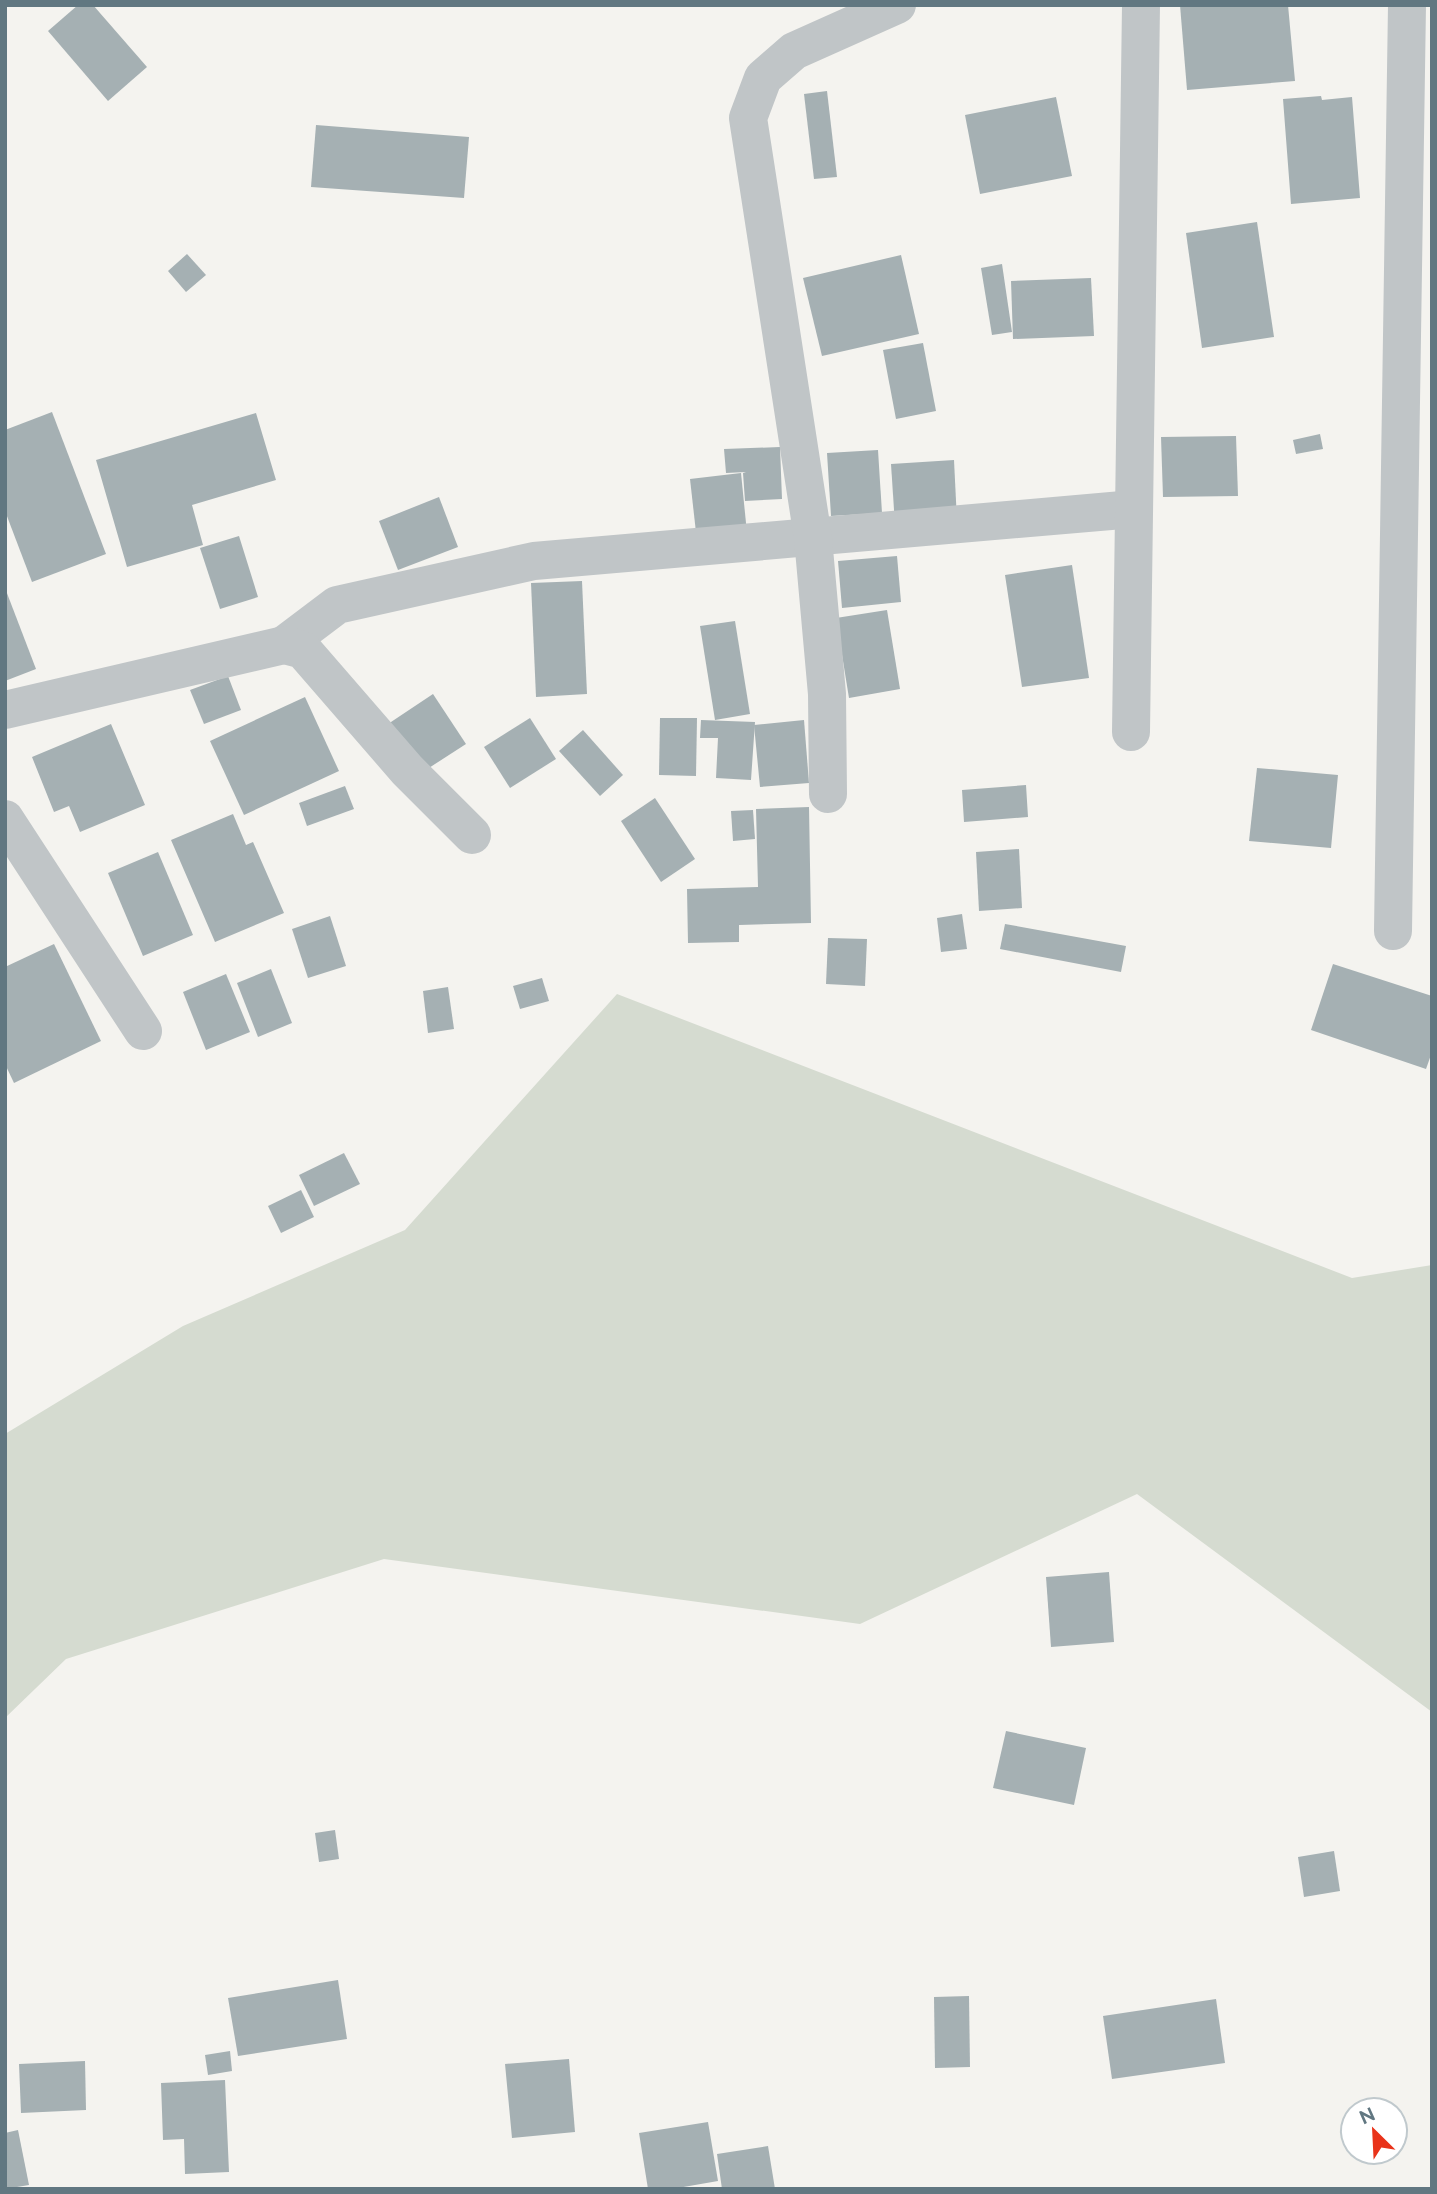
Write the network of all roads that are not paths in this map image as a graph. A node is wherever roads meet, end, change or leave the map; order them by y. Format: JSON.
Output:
{"nodes":[{"id":1,"x":897,"y":5,"type":"edge"},
{"id":2,"x":1141,"y":5,"type":"edge"},
{"id":3,"x":1407,"y":5,"type":"edge"},
{"id":4,"x":1134,"y":509,"type":"junction"},
{"id":5,"x":813,"y":538,"type":"junction"},
{"id":6,"x":284,"y":645,"type":"junction"},
{"id":7,"x":5,"y":710,"type":"edge"},
{"id":8,"x":1131,"y":732,"type":"dead end"},
{"id":9,"x":828,"y":794,"type":"dead end"},
{"id":10,"x":5,"y":819,"type":"edge"},
{"id":11,"x":472,"y":835,"type":"dead end"},
{"id":12,"x":1393,"y":932,"type":"dead end"},
{"id":13,"x":143,"y":1031,"type":"dead end"}],
"edges":[{"from":1,"to":5,"type":"street"},
{"from":2,"to":4,"type":"street"},
{"from":3,"to":12,"type":"street"},
{"from":4,"to":5,"type":"street"},
{"from":4,"to":8,"type":"street"},
{"from":5,"to":6,"type":"street"},
{"from":5,"to":9,"type":"street"},
{"from":6,"to":7,"type":"street"},
{"from":6,"to":11,"type":"street"},
{"from":10,"to":13,"type":"street"}]}
